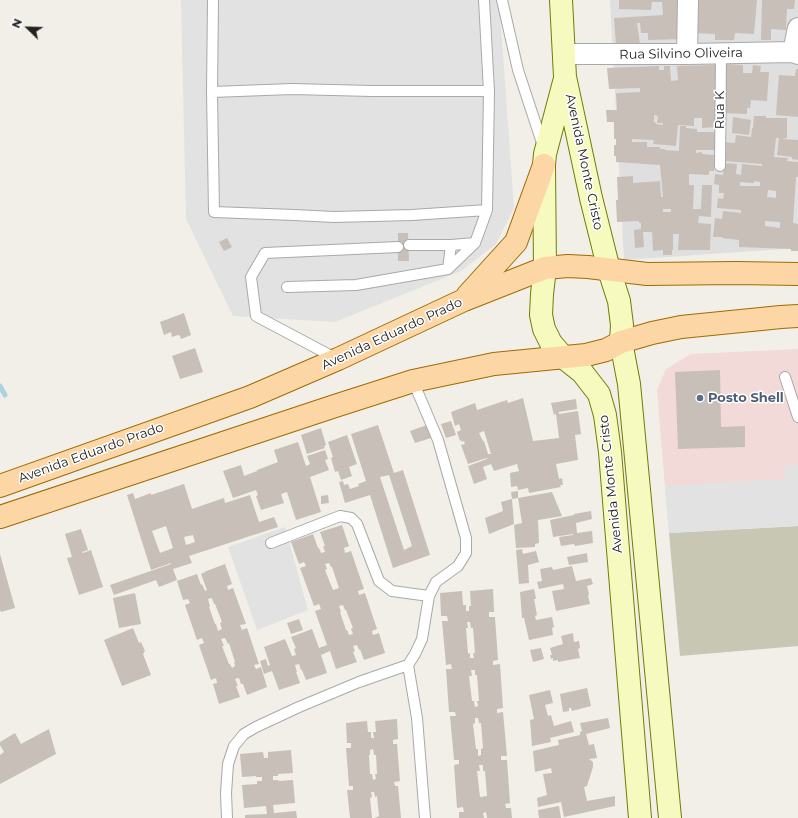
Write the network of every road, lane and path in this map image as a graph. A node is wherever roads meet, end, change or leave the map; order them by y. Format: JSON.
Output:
{"nodes":[{"id":1,"x":213,"y":0,"type":"edge"},
{"id":2,"x":484,"y":0,"type":"edge"},
{"id":3,"x":502,"y":0,"type":"edge"},
{"id":4,"x":561,"y":0,"type":"edge"},
{"id":5,"x":688,"y":0,"type":"edge"},
{"id":6,"x":798,"y":28,"type":"edge"},
{"id":7,"x":795,"y":53,"type":"edge"},
{"id":8,"x":564,"y":54,"type":"junction"},
{"id":9,"x":687,"y":54,"type":"junction"},
{"id":10,"x":721,"y":54,"type":"junction"},
{"id":11,"x":565,"y":77,"type":"junction"},
{"id":12,"x":489,"y":91,"type":"junction"},
{"id":13,"x":212,"y":92,"type":"junction"},
{"id":14,"x":544,"y":160,"type":"junction"},
{"id":15,"x":720,"y":166,"type":"dead end"},
{"id":16,"x":487,"y":210,"type":"junction"},
{"id":17,"x":475,"y":243,"type":"junction"},
{"id":18,"x":451,"y":245,"type":"junction"},
{"id":19,"x":545,"y":268,"type":"junction"},
{"id":20,"x":448,"y":269,"type":"junction"},
{"id":21,"x":609,"y":270,"type":"junction"},
{"id":22,"x":798,"y":274,"type":"edge"},
{"id":23,"x":287,"y":287,"type":"dead end"},
{"id":24,"x":464,"y":300,"type":"junction"},
{"id":25,"x":798,"y":316,"type":"edge"},
{"id":26,"x":622,"y":342,"type":"junction"},
{"id":27,"x":563,"y":357,"type":"junction"},
{"id":28,"x":338,"y":359,"type":"junction"},
{"id":29,"x":785,"y":377,"type":"dead end"},
{"id":30,"x":413,"y":381,"type":"junction"},
{"id":31,"x":798,"y":417,"type":"edge"},
{"id":32,"x":0,"y":486,"type":"edge"},
{"id":33,"x":0,"y":517,"type":"edge"},
{"id":34,"x":271,"y":543,"type":"dead end"},
{"id":35,"x":428,"y":596,"type":"junction"},
{"id":36,"x":408,"y":665,"type":"junction"},
{"id":37,"x":227,"y":818,"type":"edge"},
{"id":38,"x":425,"y":818,"type":"edge"},
{"id":39,"x":640,"y":818,"type":"edge"},
{"id":40,"x":670,"y":818,"type":"edge"}],
"edges":[{"from":1,"to":13,"type":"lane"},
{"from":2,"to":12,"type":"lane"},
{"from":3,"to":14,"type":"lane"},
{"from":4,"to":8,"type":"main road","name":"Avenida Monte Cristo"},
{"from":5,"to":9,"type":"street"},
{"from":6,"to":7,"type":"street"},
{"from":7,"to":10,"type":"street","name":"Rua Silvino Oliveira"},
{"from":8,"to":9,"type":"street","name":"Rua Silvino Oliveira"},
{"from":8,"to":11,"type":"main road","name":"Avenida Monte Cristo"},
{"from":9,"to":10,"type":"street","name":"Rua Silvino Oliveira"},
{"from":10,"to":15,"type":"lane","name":"Rua K"},
{"from":11,"to":14,"type":"main road","name":"Avenida Monte Cristo"},
{"from":11,"to":21,"type":"main road","name":"Avenida Monte Cristo"},
{"from":12,"to":13,"type":"lane"},
{"from":12,"to":16,"type":"lane"},
{"from":13,"to":16,"type":"lane"},
{"from":14,"to":19,"type":"main road","name":"Avenida Monte Cristo"},
{"from":14,"to":24,"type":"main road"},
{"from":16,"to":17,"type":"lane"},
{"from":17,"to":18,"type":"lane"},
{"from":17,"to":20,"type":"lane"},
{"from":18,"to":20,"type":"lane"},
{"from":18,"to":28,"type":"lane"},
{"from":19,"to":21,"type":"main road","name":"Avenida Eduardo Prado"},
{"from":19,"to":24,"type":"main road","name":"Avenida Eduardo Prado"},
{"from":19,"to":27,"type":"main road","name":"Avenida Monte Cristo"},
{"from":20,"to":23,"type":"lane"},
{"from":21,"to":22,"type":"main road","name":"Avenida Eduardo Prado"},
{"from":21,"to":26,"type":"main road","name":"Avenida Monte Cristo"},
{"from":24,"to":28,"type":"main road","name":"Avenida Eduardo Prado"},
{"from":25,"to":26,"type":"main road"},
{"from":26,"to":27,"type":"main road"},
{"from":26,"to":40,"type":"main road","name":"Avenida Monte Cristo"},
{"from":27,"to":30,"type":"main road"},
{"from":27,"to":39,"type":"main road","name":"Avenida Monte Cristo"},
{"from":28,"to":32,"type":"main road","name":"Avenida Eduardo Prado"},
{"from":29,"to":31,"type":"lane"},
{"from":30,"to":33,"type":"main road"},
{"from":30,"to":35,"type":"lane"},
{"from":34,"to":35,"type":"lane"},
{"from":35,"to":36,"type":"lane"},
{"from":36,"to":37,"type":"lane"},
{"from":36,"to":38,"type":"lane"}]}
